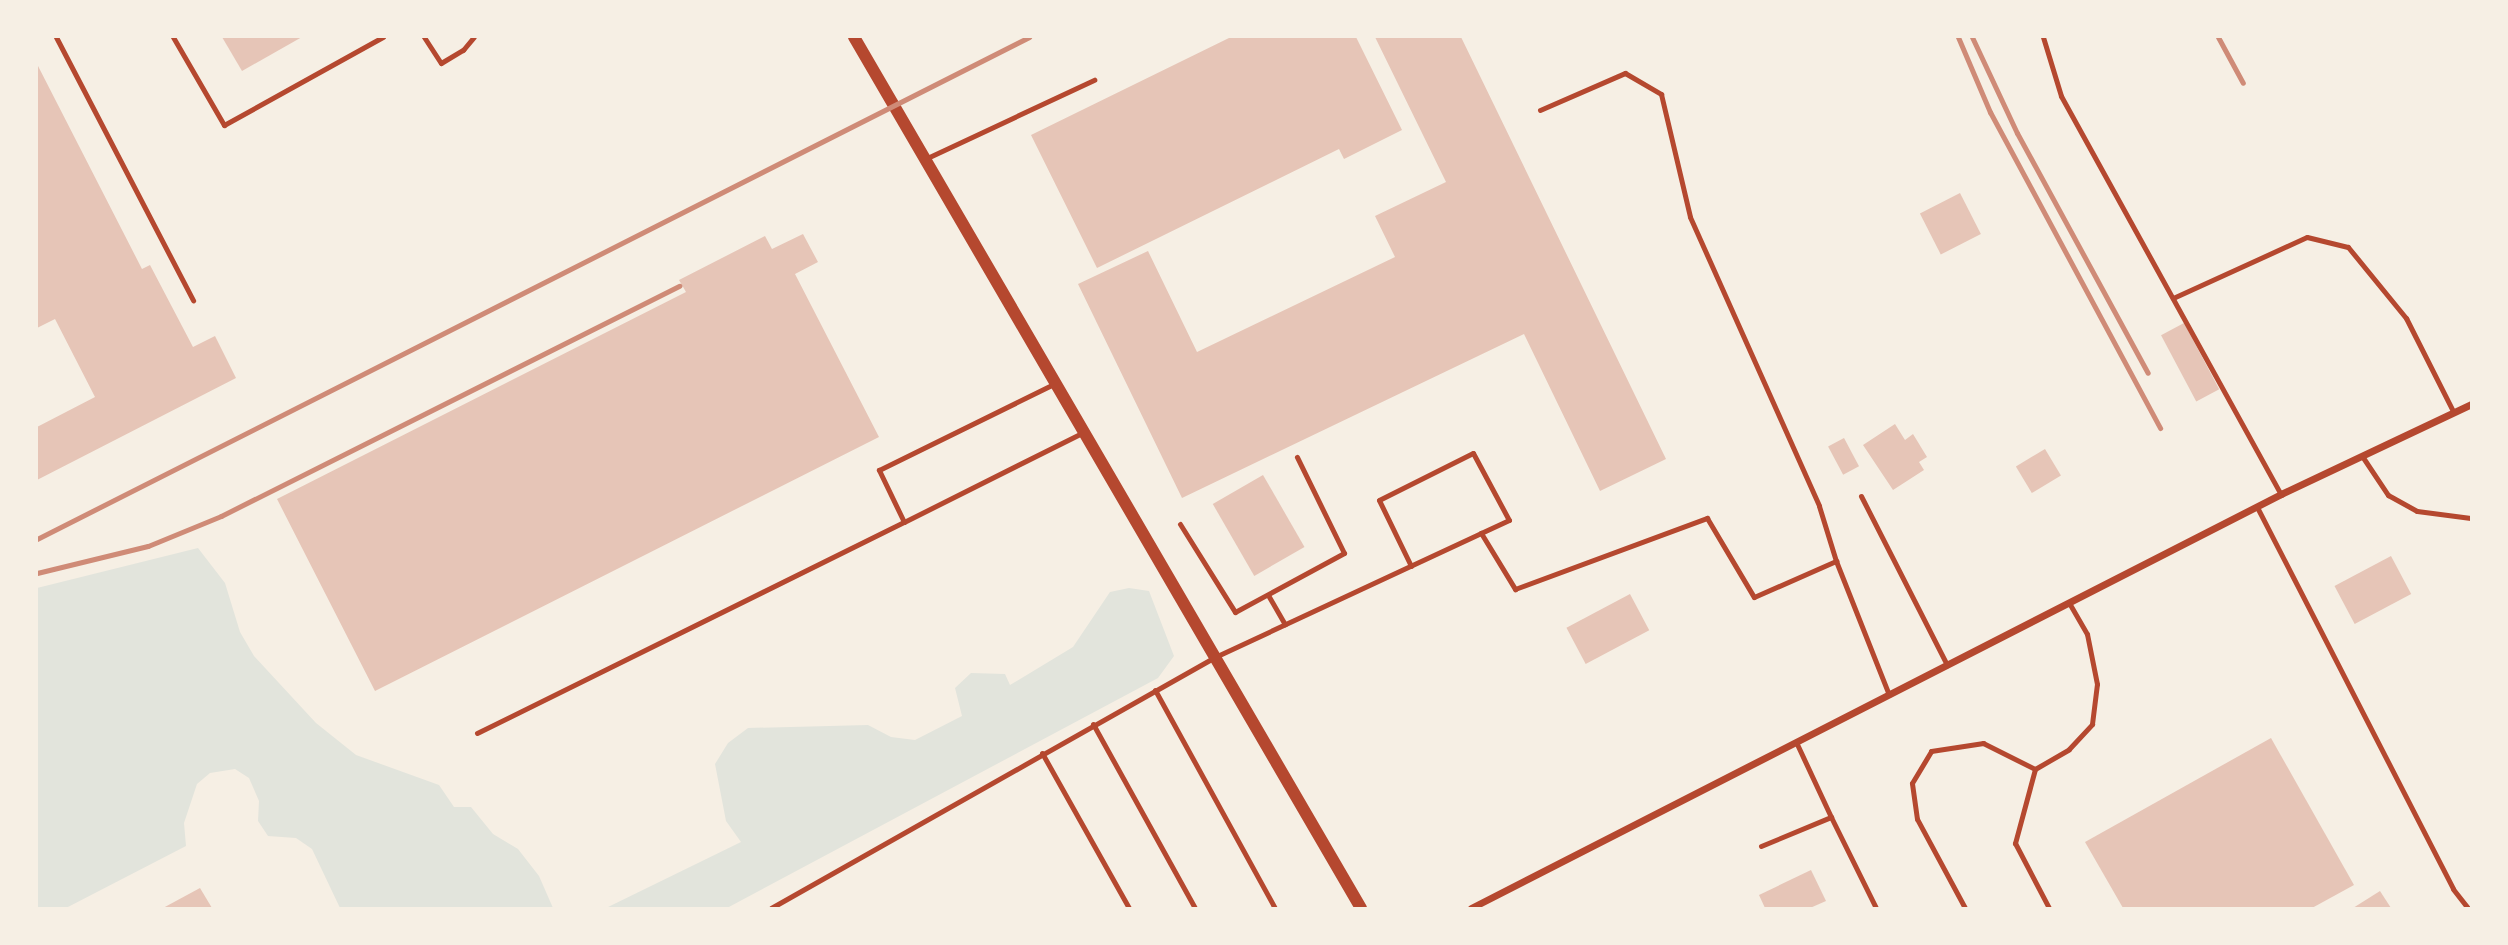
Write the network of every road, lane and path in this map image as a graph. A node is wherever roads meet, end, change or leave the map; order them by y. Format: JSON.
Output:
{"nodes":[{"id":1,"x":56,"y":37,"type":"edge"},
{"id":2,"x":173,"y":37,"type":"edge"},
{"id":3,"x":383,"y":37,"type":"edge"},
{"id":4,"x":425,"y":37,"type":"edge"},
{"id":5,"x":474,"y":37,"type":"edge"},
{"id":6,"x":854,"y":37,"type":"edge"},
{"id":7,"x":2043,"y":37,"type":"edge"},
{"id":8,"x":1094,"y":80,"type":"dead end"},
{"id":9,"x":1540,"y":110,"type":"dead end"},
{"id":10,"x":925,"y":159,"type":"junction"},
{"id":11,"x":2173,"y":298,"type":"junction"},
{"id":12,"x":193,"y":300,"type":"dead end"},
{"id":13,"x":1056,"y":383,"type":"junction"},
{"id":14,"x":2471,"y":404,"type":"edge"},
{"id":15,"x":2454,"y":413,"type":"junction"},
{"id":16,"x":1084,"y":432,"type":"junction"},
{"id":17,"x":2362,"y":456,"type":"junction"},
{"id":18,"x":1297,"y":457,"type":"dead end"},
{"id":19,"x":2281,"y":494,"type":"junction"},
{"id":20,"x":1861,"y":496,"type":"dead end"},
{"id":21,"x":2257,"y":507,"type":"junction"},
{"id":22,"x":2471,"y":519,"type":"edge"},
{"id":23,"x":904,"y":522,"type":"junction"},
{"id":24,"x":1180,"y":524,"type":"dead end"},
{"id":25,"x":1481,"y":533,"type":"junction"},
{"id":26,"x":1836,"y":561,"type":"junction"},
{"id":27,"x":1411,"y":566,"type":"junction"},
{"id":28,"x":1268,"y":595,"type":"junction"},
{"id":29,"x":2068,"y":603,"type":"junction"},
{"id":30,"x":1285,"y":625,"type":"junction"},
{"id":31,"x":1215,"y":657,"type":"junction"},
{"id":32,"x":1947,"y":665,"type":"junction"},
{"id":33,"x":1154,"y":690,"type":"junction"},
{"id":34,"x":1889,"y":695,"type":"junction"},
{"id":35,"x":1093,"y":724,"type":"junction"},
{"id":36,"x":477,"y":733,"type":"dead end"},
{"id":37,"x":1796,"y":742,"type":"junction"},
{"id":38,"x":1042,"y":753,"type":"junction"},
{"id":39,"x":2035,"y":769,"type":"junction"},
{"id":40,"x":1831,"y":817,"type":"junction"},
{"id":41,"x":1761,"y":846,"type":"dead end"},
{"id":42,"x":771,"y":908,"type":"edge"},
{"id":43,"x":1129,"y":908,"type":"edge"},
{"id":44,"x":1195,"y":908,"type":"edge"},
{"id":45,"x":1275,"y":908,"type":"edge"},
{"id":46,"x":1361,"y":908,"type":"edge"},
{"id":47,"x":1471,"y":908,"type":"edge"},
{"id":48,"x":1875,"y":908,"type":"edge"},
{"id":49,"x":1965,"y":908,"type":"edge"},
{"id":50,"x":2049,"y":908,"type":"edge"},
{"id":51,"x":2468,"y":908,"type":"edge"}],
"edges":[{"from":1,"to":12,"type":"lane"},
{"from":2,"to":3,"type":"lane"},
{"from":4,"to":5,"type":"lane"},
{"from":6,"to":10,"type":"street"},
{"from":7,"to":11,"type":"lane"},
{"from":8,"to":10,"type":"lane"},
{"from":9,"to":26,"type":"lane"},
{"from":10,"to":13,"type":"street"},
{"from":11,"to":15,"type":"lane"},
{"from":11,"to":19,"type":"lane"},
{"from":13,"to":16,"type":"street"},
{"from":13,"to":23,"type":"lane"},
{"from":14,"to":15,"type":"street"},
{"from":15,"to":17,"type":"street"},
{"from":16,"to":23,"type":"lane"},
{"from":16,"to":31,"type":"street"},
{"from":17,"to":19,"type":"street"},
{"from":17,"to":22,"type":"lane"},
{"from":18,"to":28,"type":"lane"},
{"from":19,"to":21,"type":"street"},
{"from":20,"to":32,"type":"lane"},
{"from":21,"to":29,"type":"street"},
{"from":21,"to":51,"type":"lane"},
{"from":23,"to":36,"type":"lane"},
{"from":24,"to":28,"type":"lane"},
{"from":25,"to":26,"type":"lane"},
{"from":25,"to":27,"type":"lane"},
{"from":25,"to":27,"type":"lane"},
{"from":26,"to":34,"type":"lane"},
{"from":27,"to":30,"type":"lane"},
{"from":28,"to":30,"type":"lane"},
{"from":29,"to":32,"type":"street"},
{"from":29,"to":39,"type":"lane"},
{"from":30,"to":31,"type":"lane"},
{"from":31,"to":33,"type":"lane"},
{"from":31,"to":46,"type":"street"},
{"from":32,"to":34,"type":"street"},
{"from":33,"to":35,"type":"lane"},
{"from":33,"to":45,"type":"lane"},
{"from":34,"to":37,"type":"street"},
{"from":35,"to":38,"type":"lane"},
{"from":35,"to":44,"type":"lane"},
{"from":37,"to":40,"type":"lane"},
{"from":37,"to":47,"type":"street"},
{"from":38,"to":42,"type":"lane"},
{"from":38,"to":43,"type":"lane"},
{"from":39,"to":49,"type":"lane"},
{"from":39,"to":50,"type":"lane"},
{"from":40,"to":41,"type":"lane"},
{"from":40,"to":48,"type":"lane"}]}
